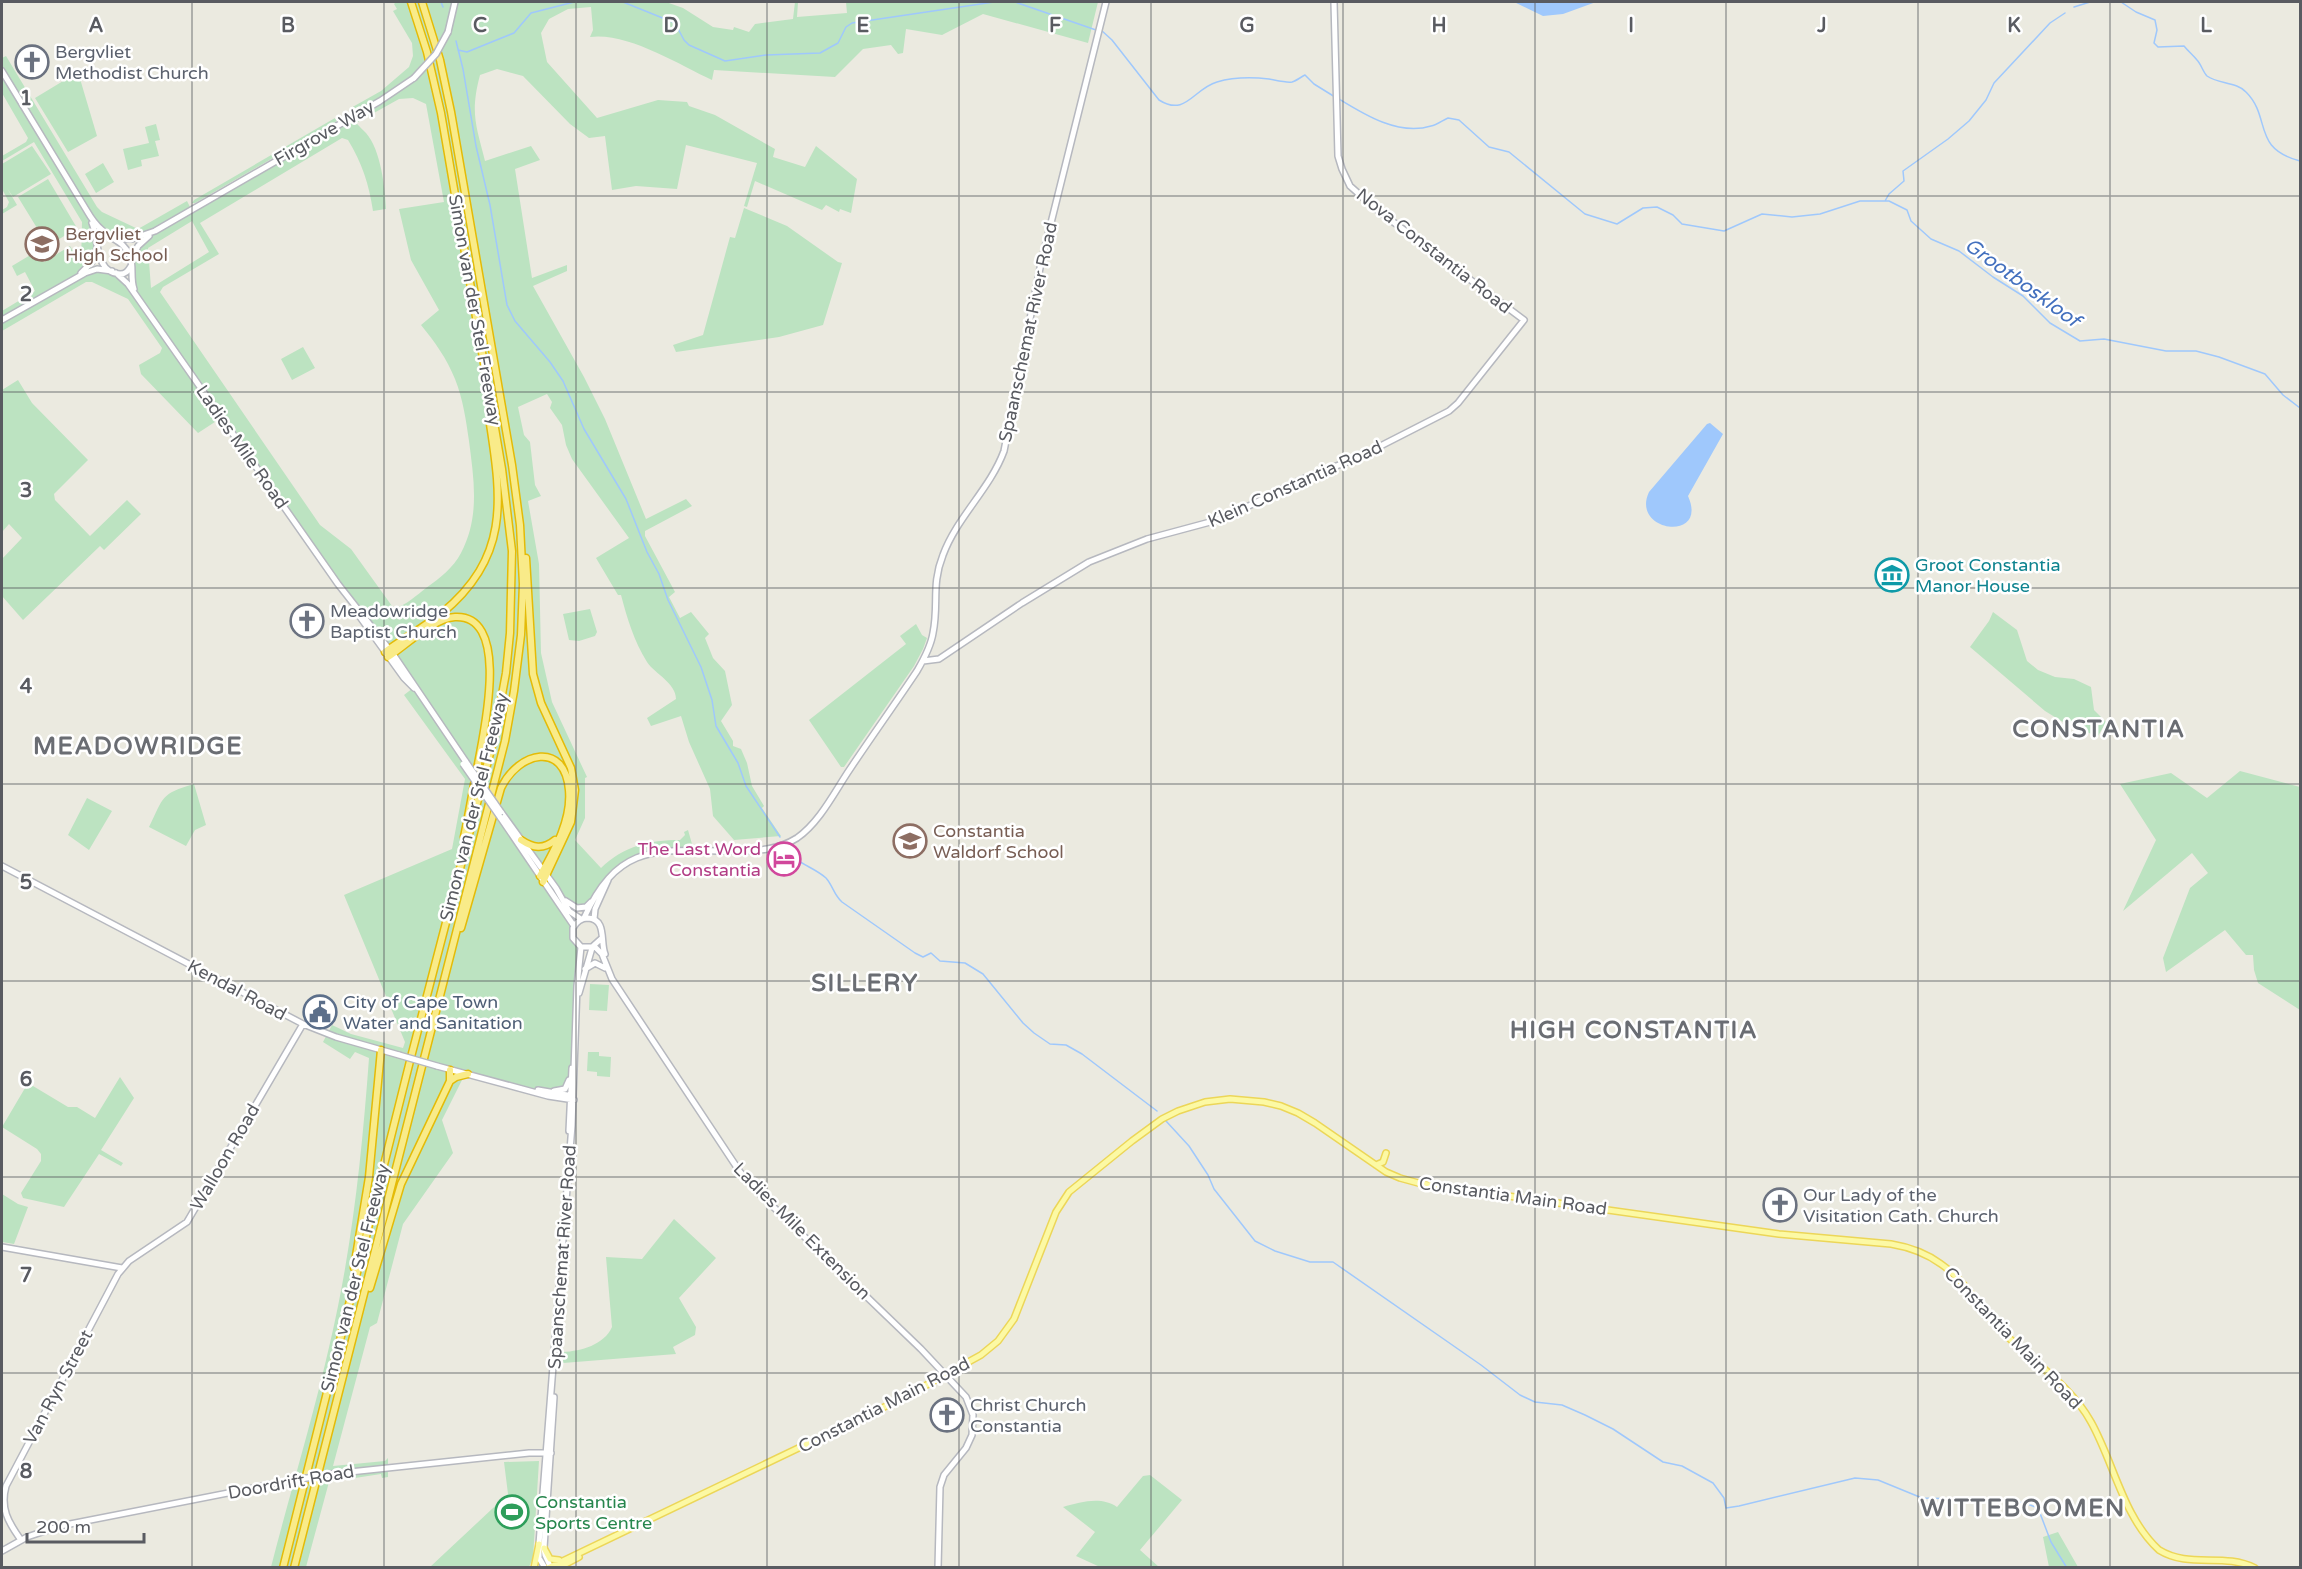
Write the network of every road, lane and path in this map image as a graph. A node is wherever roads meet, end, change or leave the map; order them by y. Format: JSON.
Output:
{"nodes":[{"id":1,"x":411,"y":2,"type":"edge"},
{"id":2,"x":422,"y":2,"type":"edge"},
{"id":3,"x":455,"y":2,"type":"edge"},
{"id":4,"x":1106,"y":2,"type":"edge"},
{"id":5,"x":1334,"y":2,"type":"edge"},
{"id":6,"x":2,"y":71,"type":"edge"},
{"id":7,"x":87,"y":212,"type":"junction"},
{"id":8,"x":155,"y":231,"type":"junction"},
{"id":9,"x":113,"y":237,"type":"junction"},
{"id":10,"x":97,"y":246,"type":"junction"},
{"id":11,"x":131,"y":263,"type":"junction"},
{"id":12,"x":114,"y":272,"type":"junction"},
{"id":13,"x":78,"y":276,"type":"junction"},
{"id":14,"x":138,"y":299,"type":"junction"},
{"id":15,"x":2,"y":320,"type":"edge"},
{"id":16,"x":1524,"y":320,"type":"joint"},
{"id":17,"x":485,"y":373,"type":"junction"},
{"id":18,"x":520,"y":525,"type":"junction"},
{"id":19,"x":930,"y":646,"type":"junction"},
{"id":20,"x":389,"y":653,"type":"junction"},
{"id":21,"x":942,"y":657,"type":"junction"},
{"id":22,"x":924,"y":659,"type":"junction"},
{"id":23,"x":500,"y":814,"type":"junction"},
{"id":24,"x":559,"y":836,"type":"junction"},
{"id":25,"x":521,"y":840,"type":"junction"},
{"id":26,"x":2,"y":866,"type":"edge"},
{"id":27,"x":543,"y":876,"type":"junction"},
{"id":28,"x":608,"y":880,"type":"junction"},
{"id":29,"x":455,"y":888,"type":"junction"},
{"id":30,"x":597,"y":894,"type":"junction"},
{"id":31,"x":560,"y":896,"type":"junction"},
{"id":32,"x":583,"y":919,"type":"junction"},
{"id":33,"x":594,"y":920,"type":"junction"},
{"id":34,"x":574,"y":926,"type":"junction"},
{"id":35,"x":602,"y":938,"type":"junction"},
{"id":36,"x":581,"y":947,"type":"junction"},
{"id":37,"x":593,"y":947,"type":"junction"},
{"id":38,"x":450,"y":960,"type":"junction"},
{"id":39,"x":584,"y":969,"type":"junction"},
{"id":40,"x":606,"y":969,"type":"junction"},
{"id":41,"x":615,"y":983,"type":"junction"},
{"id":42,"x":578,"y":995,"type":"junction"},
{"id":43,"x":303,"y":1024,"type":"junction"},
{"id":44,"x":575,"y":1049,"type":"junction"},
{"id":45,"x":381,"y":1050,"type":"junction"},
{"id":46,"x":450,"y":1070,"type":"junction"},
{"id":47,"x":571,"y":1073,"type":"junction"},
{"id":48,"x":468,"y":1074,"type":"junction"},
{"id":49,"x":450,"y":1081,"type":"junction"},
{"id":50,"x":547,"y":1094,"type":"junction"},
{"id":51,"x":572,"y":1098,"type":"junction"},
{"id":52,"x":569,"y":1125,"type":"junction"},
{"id":53,"x":570,"y":1135,"type":"junction"},
{"id":54,"x":1386,"y":1153,"type":"dead end"},
{"id":55,"x":1376,"y":1166,"type":"junction"},
{"id":56,"x":2,"y":1247,"type":"edge"},
{"id":57,"x":122,"y":1268,"type":"junction"},
{"id":58,"x":340,"y":1339,"type":"junction"},
{"id":59,"x":352,"y":1343,"type":"junction"},
{"id":60,"x":947,"y":1375,"type":"junction"},
{"id":61,"x":549,"y":1453,"type":"junction"},
{"id":62,"x":21,"y":1540,"type":"junction"},
{"id":63,"x":542,"y":1546,"type":"junction"},
{"id":64,"x":592,"y":1548,"type":"junction"},
{"id":65,"x":2,"y":1551,"type":"edge"},
{"id":66,"x":565,"y":1559,"type":"junction"},
{"id":67,"x":548,"y":1567,"type":"edge"},
{"id":68,"x":283,"y":1568,"type":"edge"},
{"id":69,"x":294,"y":1568,"type":"edge"},
{"id":70,"x":534,"y":1568,"type":"edge"},
{"id":71,"x":558,"y":1568,"type":"edge"},
{"id":72,"x":938,"y":1568,"type":"edge"},
{"id":73,"x":2255,"y":1568,"type":"edge"}],
"edges":[{"from":1,"to":17,"type":"highway","name":"Simon van der Stel Freeway"},
{"from":2,"to":18,"type":"highway","name":"Simon van der Stel Freeway"},
{"from":3,"to":8,"type":"main road","name":"Firgrove Way","bridge":true},
{"from":4,"to":19,"type":"main road","name":"Spaanschemat River Road"},
{"from":5,"to":16,"type":"main road","name":"Nova Constantia Road"},
{"from":6,"to":7,"type":"main road"},
{"from":7,"to":9,"type":"main road"},
{"from":7,"to":10,"type":"main road"},
{"from":8,"to":9,"type":"main road","name":"Firgrove Way"},
{"from":8,"to":11,"type":"main road","name":"Firgrove Way"},
{"from":9,"to":10,"type":"main road"},
{"from":9,"to":11,"type":"main road"},
{"from":10,"to":12,"type":"main road"},
{"from":10,"to":13,"type":"main road"},
{"from":11,"to":12,"type":"main road"},
{"from":11,"to":14,"type":"main road","name":"Ladies Mile Road"},
{"from":12,"to":13,"type":"main road"},
{"from":12,"to":14,"type":"main road","name":"Ladies Mile Road"},
{"from":13,"to":15,"type":"main road"},
{"from":14,"to":20,"type":"main road","name":"Ladies Mile Road"},
{"from":16,"to":21,"type":"main road","name":"Klein Constantia Road"},
{"from":17,"to":20,"type":"highway"},
{"from":17,"to":29,"type":"highway","name":"Simon van der Stel Freeway"},
{"from":18,"to":27,"type":"highway"},
{"from":18,"to":38,"type":"highway","name":"Simon van der Stel Freeway"},
{"from":19,"to":21,"type":"main road"},
{"from":19,"to":22,"type":"main road","name":"Spaanschemat River Road"},
{"from":20,"to":23,"type":"main road","name":"Ladies Mile Road","bridge":true},
{"from":20,"to":29,"type":"highway"},
{"from":21,"to":22,"type":"main road","name":"Klein Constantia Road"},
{"from":22,"to":28,"type":"main road","name":"Spaanschemat River Road"},
{"from":23,"to":25,"type":"main road","name":"Ladies Mile Road"},
{"from":23,"to":27,"type":"main road","name":"Ladies Mile Road"},
{"from":24,"to":25,"type":"highway"},
{"from":24,"to":27,"type":"highway"},
{"from":24,"to":38,"type":"highway"},
{"from":25,"to":27,"type":"main road","name":"Ladies Mile Road"},
{"from":26,"to":43,"type":"main road","name":"Kendal Road"},
{"from":27,"to":31,"type":"main road","name":"Ladies Mile Road"},
{"from":27,"to":34,"type":"main road","name":"Ladies Mile Road"},
{"from":28,"to":30,"type":"main road","name":"Spaanschemat River Road"},
{"from":28,"to":33,"type":"main road","name":"Spaanschemat River Road"},
{"from":29,"to":58,"type":"highway","name":"Simon van der Stel Freeway"},
{"from":30,"to":31,"type":"main road"},
{"from":30,"to":32,"type":"main road","name":"Spaanschemat River Road"},
{"from":31,"to":32,"type":"main road","name":"Ladies Mile Road"},
{"from":32,"to":33,"type":"main road"},
{"from":32,"to":34,"type":"main road"},
{"from":33,"to":35,"type":"main road"},
{"from":34,"to":36,"type":"main road"},
{"from":35,"to":37,"type":"main road"},
{"from":35,"to":41,"type":"main road","name":"Ladies Mile Extension"},
{"from":36,"to":37,"type":"main road"},
{"from":36,"to":42,"type":"main road","name":"Spaanschemat River Road"},
{"from":37,"to":39,"type":"main road","name":"Spaanschemat River Road"},
{"from":37,"to":40,"type":"main road","name":"Ladies Mile Extension"},
{"from":38,"to":59,"type":"highway","name":"Simon van der Stel Freeway"},
{"from":39,"to":40,"type":"main road"},
{"from":39,"to":42,"type":"main road","name":"Spaanschemat River Road"},
{"from":40,"to":41,"type":"main road","name":"Ladies Mile Extension"},
{"from":41,"to":60,"type":"main road","name":"Ladies Mile Extension"},
{"from":42,"to":44,"type":"main road","name":"Spaanschemat River Road"},
{"from":43,"to":45,"type":"main road","name":"Kendal Road"},
{"from":43,"to":57,"type":"main road","name":"Walloon Road"},
{"from":44,"to":47,"type":"main road","name":"Spaanschemat River Road"},
{"from":44,"to":51,"type":"main road","name":"Spaanschemat River Road"},
{"from":45,"to":46,"type":"main road","name":"Kendal Road","bridge":true},
{"from":45,"to":58,"type":"highway"},
{"from":46,"to":48,"type":"main road","name":"Kendal Road"},
{"from":46,"to":49,"type":"highway"},
{"from":47,"to":50,"type":"main road"},
{"from":47,"to":51,"type":"main road","name":"Spaanschemat River Road"},
{"from":48,"to":49,"type":"highway"},
{"from":48,"to":50,"type":"main road","name":"Kendal Road"},
{"from":49,"to":59,"type":"highway"},
{"from":50,"to":51,"type":"main road","name":"Kendal Road"},
{"from":50,"to":52,"type":"main road"},
{"from":51,"to":52,"type":"main road","name":"Spaanschemat River Road"},
{"from":51,"to":53,"type":"main road","name":"Spaanschemat River Road"},
{"from":52,"to":53,"type":"main road","name":"Spaanschemat River Road"},
{"from":53,"to":61,"type":"main road","name":"Spaanschemat River Road"},
{"from":54,"to":55,"type":"main road"},
{"from":55,"to":60,"type":"main road","name":"Constantia Main Road"},
{"from":55,"to":73,"type":"main road","name":"Constantia Main Road"},
{"from":56,"to":57,"type":"main road"},
{"from":57,"to":62,"type":"main road","name":"Van Ryn Street"},
{"from":58,"to":68,"type":"highway","name":"Simon van der Stel Freeway"},
{"from":59,"to":69,"type":"highway","name":"Simon van der Stel Freeway"},
{"from":60,"to":64,"type":"main road","name":"Constantia Main Road"},
{"from":60,"to":72,"type":"main road","name":"Ladies Mile Extension"},
{"from":61,"to":62,"type":"main road","name":"Doordrift Road","bridge":true},
{"from":61,"to":63,"type":"main road","name":"Spaanschemat River Road"},
{"from":62,"to":65,"type":"main road","name":"Doordrift Road"},
{"from":63,"to":66,"type":"main road"},
{"from":63,"to":67,"type":"main road","name":"Spaanschemat River Road"},
{"from":63,"to":70,"type":"main road"},
{"from":64,"to":66,"type":"main road","name":"Constantia Main Road"},
{"from":64,"to":71,"type":"main road","name":"Constantia Main Road"},
{"from":66,"to":67,"type":"main road","name":"Constantia Main Road"}]}
